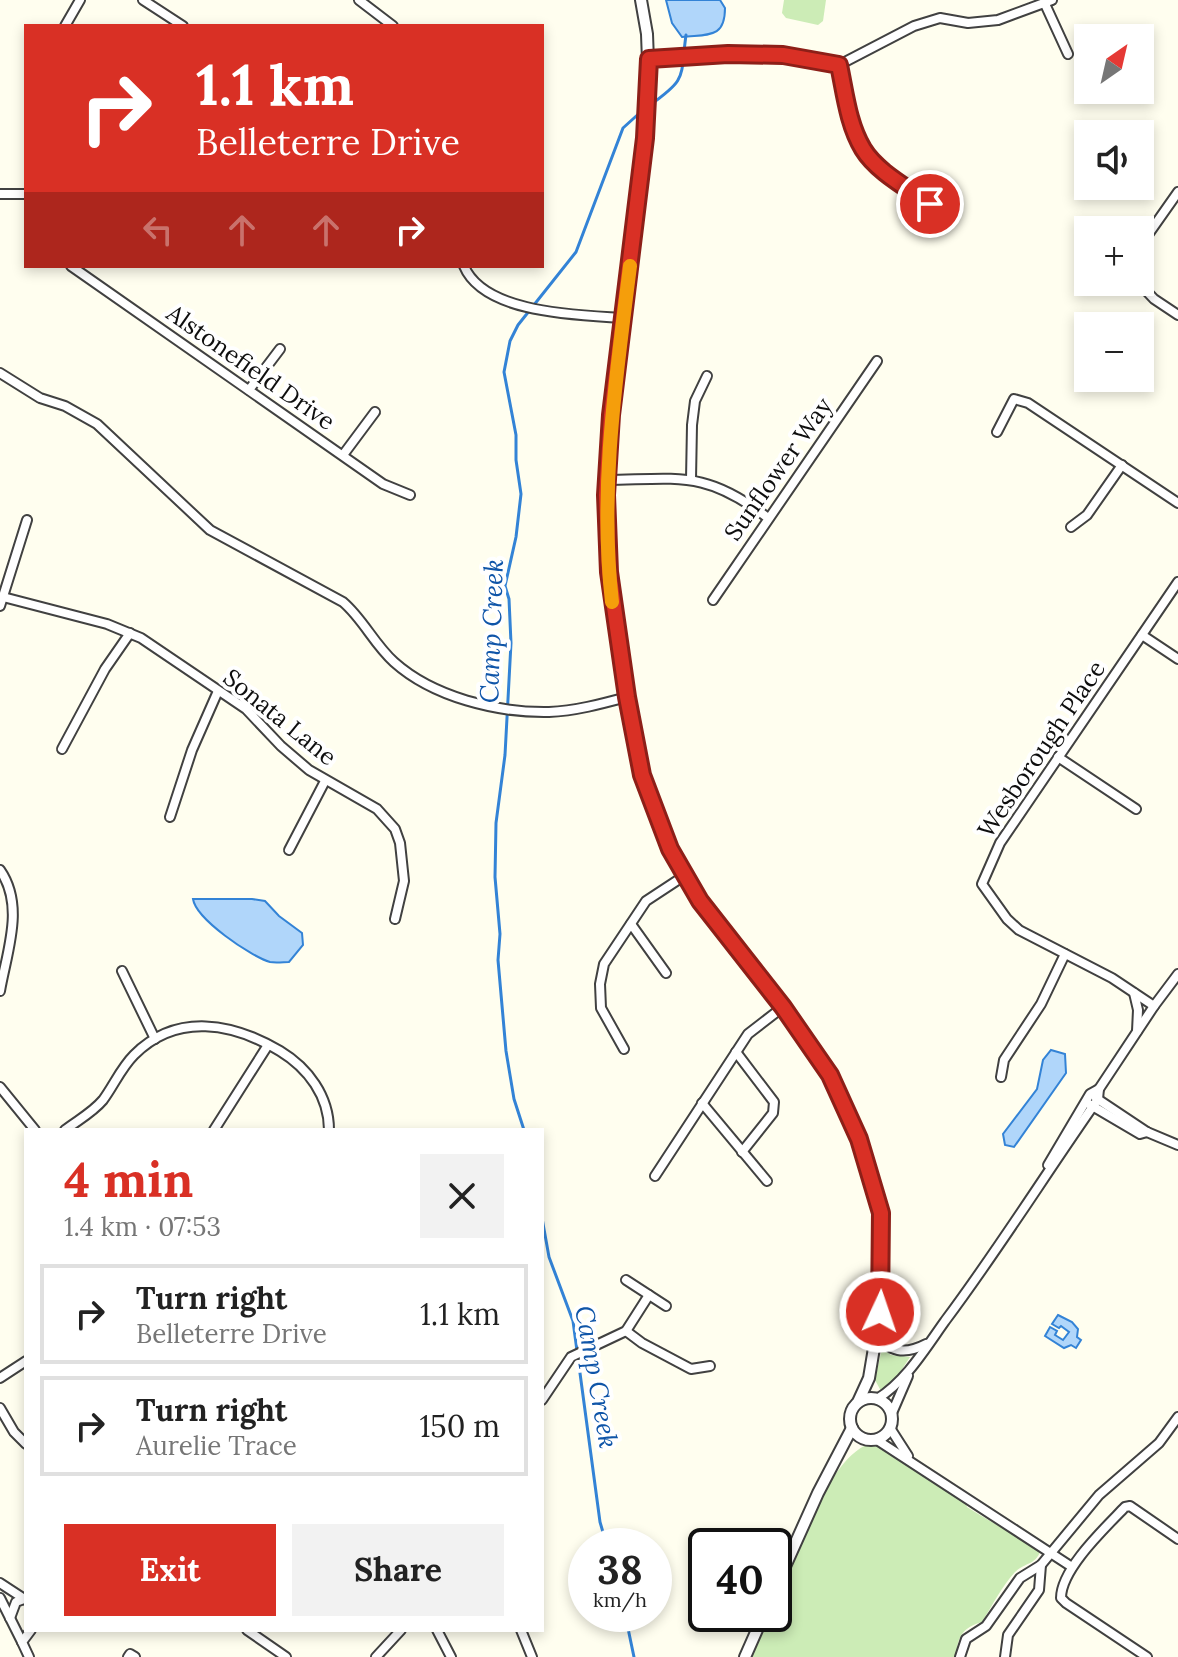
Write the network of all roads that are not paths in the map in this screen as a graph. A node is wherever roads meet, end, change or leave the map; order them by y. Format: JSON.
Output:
{"nodes":[{"id":1,"x":80,"y":0,"type":"edge"},
{"id":2,"x":143,"y":0,"type":"edge"},
{"id":3,"x":359,"y":0,"type":"edge"},
{"id":4,"x":641,"y":0,"type":"edge"},
{"id":5,"x":1048,"y":2,"type":"edge"},
{"id":6,"x":66,"y":24,"type":"edge"},
{"id":7,"x":180,"y":24,"type":"edge"},
{"id":8,"x":390,"y":24,"type":"edge"},
{"id":9,"x":1068,"y":54,"type":"dead end"},
{"id":10,"x":649,"y":59,"type":"junction"},
{"id":11,"x":839,"y":65,"type":"junction"},
{"id":12,"x":1178,"y":192,"type":"edge"},
{"id":13,"x":0,"y":194,"type":"edge"},
{"id":14,"x":24,"y":194,"type":"edge"},
{"id":15,"x":949,"y":217,"type":"dead end"},
{"id":16,"x":1154,"y":226,"type":"edge"},
{"id":17,"x":74,"y":268,"type":"edge"},
{"id":18,"x":465,"y":268,"type":"edge"},
{"id":19,"x":1151,"y":296,"type":"edge"},
{"id":20,"x":1178,"y":315,"type":"edge"},
{"id":21,"x":623,"y":318,"type":"junction"},
{"id":22,"x":280,"y":349,"type":"dead end"},
{"id":23,"x":877,"y":361,"type":"dead end"},
{"id":24,"x":0,"y":373,"type":"edge"},
{"id":25,"x":707,"y":376,"type":"dead end"},
{"id":26,"x":249,"y":390,"type":"junction"},
{"id":27,"x":375,"y":412,"type":"dead end"},
{"id":28,"x":997,"y":432,"type":"dead end"},
{"id":29,"x":343,"y":455,"type":"junction"},
{"id":30,"x":1122,"y":465,"type":"junction"},
{"id":31,"x":691,"y":479,"type":"junction"},
{"id":32,"x":607,"y":480,"type":"junction"},
{"id":33,"x":410,"y":495,"type":"dead end"},
{"id":34,"x":1178,"y":503,"type":"edge"},
{"id":35,"x":768,"y":518,"type":"junction"},
{"id":36,"x":27,"y":520,"type":"dead end"},
{"id":37,"x":1071,"y":527,"type":"dead end"},
{"id":38,"x":1178,"y":582,"type":"edge"},
{"id":39,"x":713,"y":600,"type":"dead end"},
{"id":40,"x":1,"y":602,"type":"edge"},
{"id":41,"x":130,"y":633,"type":"junction"},
{"id":42,"x":1142,"y":635,"type":"junction"},
{"id":43,"x":1178,"y":659,"type":"edge"},
{"id":44,"x":218,"y":691,"type":"junction"},
{"id":45,"x":627,"y":697,"type":"junction"},
{"id":46,"x":62,"y":749,"type":"dead end"},
{"id":47,"x":1058,"y":757,"type":"junction"},
{"id":48,"x":325,"y":781,"type":"junction"},
{"id":49,"x":1136,"y":809,"type":"dead end"},
{"id":50,"x":170,"y":817,"type":"dead end"},
{"id":51,"x":289,"y":850,"type":"dead end"},
{"id":52,"x":0,"y":870,"type":"edge"},
{"id":53,"x":684,"y":876,"type":"junction"},
{"id":54,"x":395,"y":919,"type":"dead end"},
{"id":55,"x":631,"y":924,"type":"junction"},
{"id":56,"x":1065,"y":954,"type":"junction"},
{"id":57,"x":3,"y":956,"type":"edge"},
{"id":58,"x":122,"y":971,"type":"dead end"},
{"id":59,"x":666,"y":973,"type":"dead end"},
{"id":60,"x":1178,"y":974,"type":"edge"},
{"id":61,"x":0,"y":991,"type":"edge"},
{"id":62,"x":1134,"y":992,"type":"junction"},
{"id":63,"x":1154,"y":1006,"type":"junction"},
{"id":64,"x":783,"y":1007,"type":"junction"},
{"id":65,"x":1136,"y":1034,"type":"junction"},
{"id":66,"x":155,"y":1039,"type":"junction"},
{"id":67,"x":268,"y":1045,"type":"junction"},
{"id":68,"x":624,"y":1049,"type":"dead end"},
{"id":69,"x":736,"y":1052,"type":"junction"},
{"id":70,"x":1111,"y":1071,"type":"junction"},
{"id":71,"x":1001,"y":1077,"type":"dead end"},
{"id":72,"x":0,"y":1087,"type":"edge"},
{"id":73,"x":1093,"y":1098,"type":"junction"},
{"id":74,"x":702,"y":1103,"type":"junction"},
{"id":75,"x":1121,"y":1114,"type":"junction"},
{"id":76,"x":1109,"y":1118,"type":"junction"},
{"id":77,"x":33,"y":1128,"type":"edge"},
{"id":78,"x":68,"y":1128,"type":"edge"},
{"id":79,"x":215,"y":1128,"type":"edge"},
{"id":80,"x":329,"y":1128,"type":"edge"},
{"id":81,"x":1078,"y":1128,"type":"junction"},
{"id":82,"x":1147,"y":1132,"type":"junction"},
{"id":83,"x":1178,"y":1145,"type":"edge"},
{"id":84,"x":742,"y":1152,"type":"junction"},
{"id":85,"x":655,"y":1176,"type":"dead end"},
{"id":86,"x":767,"y":1181,"type":"dead end"},
{"id":87,"x":1028,"y":1201,"type":"junction"},
{"id":88,"x":626,"y":1280,"type":"dead end"},
{"id":89,"x":649,"y":1295,"type":"junction"},
{"id":90,"x":666,"y":1306,"type":"dead end"},
{"id":91,"x":878,"y":1327,"type":"junction"},
{"id":92,"x":626,"y":1331,"type":"junction"},
{"id":93,"x":930,"y":1342,"type":"junction"},
{"id":94,"x":24,"y":1362,"type":"edge"},
{"id":95,"x":913,"y":1365,"type":"junction"},
{"id":96,"x":710,"y":1366,"type":"dead end"},
{"id":97,"x":0,"y":1378,"type":"edge"},
{"id":98,"x":869,"y":1378,"type":"junction"},
{"id":99,"x":544,"y":1397,"type":"edge"},
{"id":100,"x":875,"y":1398,"type":"junction"},
{"id":101,"x":858,"y":1402,"type":"junction"},
{"id":102,"x":0,"y":1408,"type":"edge"},
{"id":103,"x":892,"y":1413,"type":"junction"},
{"id":104,"x":1178,"y":1417,"type":"edge"},
{"id":105,"x":852,"y":1428,"type":"junction"},
{"id":106,"x":890,"y":1428,"type":"junction"},
{"id":107,"x":871,"y":1440,"type":"junction"},
{"id":108,"x":24,"y":1442,"type":"edge"},
{"id":109,"x":917,"y":1465,"type":"junction"},
{"id":110,"x":830,"y":1471,"type":"junction"},
{"id":111,"x":1178,"y":1539,"type":"edge"},
{"id":112,"x":792,"y":1552,"type":"edge"},
{"id":113,"x":1050,"y":1553,"type":"junction"},
{"id":114,"x":1041,"y":1565,"type":"junction"},
{"id":115,"x":1072,"y":1567,"type":"junction"},
{"id":116,"x":0,"y":1583,"type":"edge"},
{"id":117,"x":0,"y":1598,"type":"edge"},
{"id":118,"x":24,"y":1599,"type":"edge"},
{"id":119,"x":24,"y":1600,"type":"edge"},
{"id":120,"x":10,"y":1618,"type":"junction"},
{"id":121,"x":30,"y":1632,"type":"edge"},
{"id":122,"x":250,"y":1632,"type":"edge"},
{"id":123,"x":399,"y":1632,"type":"edge"},
{"id":124,"x":438,"y":1632,"type":"edge"},
{"id":125,"x":522,"y":1632,"type":"edge"},
{"id":126,"x":756,"y":1632,"type":"edge"},
{"id":127,"x":22,"y":1642,"type":"junction"},
{"id":128,"x":29,"y":1657,"type":"edge"},
{"id":129,"x":128,"y":1657,"type":"edge"},
{"id":130,"x":135,"y":1657,"type":"edge"},
{"id":131,"x":286,"y":1657,"type":"edge"},
{"id":132,"x":376,"y":1657,"type":"edge"},
{"id":133,"x":451,"y":1657,"type":"edge"},
{"id":134,"x":532,"y":1657,"type":"edge"},
{"id":135,"x":745,"y":1657,"type":"edge"},
{"id":136,"x":960,"y":1657,"type":"edge"},
{"id":137,"x":1005,"y":1657,"type":"edge"},
{"id":138,"x":1147,"y":1657,"type":"edge"}],
"edges":[{"from":1,"to":6,"type":"street"},
{"from":2,"to":7,"type":"street"},
{"from":3,"to":8,"type":"street"},
{"from":4,"to":10,"type":"street"},
{"from":5,"to":9,"type":"street"},
{"from":5,"to":11,"type":"street"},
{"from":10,"to":11,"type":"street"},
{"from":10,"to":21,"type":"street"},
{"from":11,"to":15,"type":"street"},
{"from":12,"to":16,"type":"street"},
{"from":13,"to":14,"type":"street"},
{"from":17,"to":26,"type":"street","name":"Alstonefield Drive"},
{"from":18,"to":21,"type":"street"},
{"from":19,"to":20,"type":"street"},
{"from":21,"to":32,"type":"street"},
{"from":22,"to":26,"type":"street"},
{"from":23,"to":35,"type":"street","name":"Sunflower Way"},
{"from":24,"to":45,"type":"street"},
{"from":25,"to":31,"type":"street"},
{"from":26,"to":29,"type":"street","name":"Alstonefield Drive"},
{"from":27,"to":29,"type":"street"},
{"from":28,"to":30,"type":"street"},
{"from":29,"to":33,"type":"street","name":"Alstonefield Drive"},
{"from":30,"to":34,"type":"street"},
{"from":30,"to":37,"type":"street"},
{"from":31,"to":32,"type":"street"},
{"from":31,"to":35,"type":"street"},
{"from":32,"to":45,"type":"street"},
{"from":35,"to":39,"type":"street","name":"Sunflower Way"},
{"from":36,"to":40,"type":"street"},
{"from":38,"to":42,"type":"street","name":"Wesborough Place"},
{"from":40,"to":41,"type":"street","name":"Sonata Lane"},
{"from":41,"to":44,"type":"street","name":"Sonata Lane"},
{"from":41,"to":46,"type":"street"},
{"from":42,"to":43,"type":"street"},
{"from":42,"to":47,"type":"street","name":"Wesborough Place"},
{"from":44,"to":48,"type":"street","name":"Sonata Lane"},
{"from":44,"to":50,"type":"street"},
{"from":45,"to":53,"type":"street"},
{"from":47,"to":49,"type":"street"},
{"from":47,"to":56,"type":"street","name":"Wesborough Place"},
{"from":48,"to":51,"type":"street"},
{"from":48,"to":54,"type":"street","name":"Sonata Lane"},
{"from":52,"to":57,"type":"street"},
{"from":53,"to":55,"type":"street"},
{"from":53,"to":64,"type":"street"},
{"from":55,"to":59,"type":"street"},
{"from":55,"to":68,"type":"street"},
{"from":56,"to":62,"type":"street","name":"Wesborough Place"},
{"from":56,"to":71,"type":"street"},
{"from":57,"to":61,"type":"street"},
{"from":58,"to":66,"type":"street"},
{"from":60,"to":63,"type":"street"},
{"from":62,"to":63,"type":"street","name":"Wesborough Place"},
{"from":62,"to":65,"type":"street"},
{"from":63,"to":65,"type":"street"},
{"from":64,"to":69,"type":"street"},
{"from":64,"to":91,"type":"street"},
{"from":65,"to":70,"type":"street"},
{"from":66,"to":67,"type":"street"},
{"from":66,"to":78,"type":"street"},
{"from":67,"to":79,"type":"street"},
{"from":67,"to":80,"type":"street"},
{"from":69,"to":74,"type":"street"},
{"from":69,"to":84,"type":"street"},
{"from":70,"to":73,"type":"street"},
{"from":70,"to":75,"type":"street"},
{"from":72,"to":77,"type":"street"},
{"from":73,"to":75,"type":"street"},
{"from":73,"to":76,"type":"street"},
{"from":73,"to":81,"type":"street"},
{"from":73,"to":87,"type":"street"},
{"from":74,"to":84,"type":"street"},
{"from":74,"to":85,"type":"street"},
{"from":75,"to":82,"type":"street"},
{"from":76,"to":81,"type":"street"},
{"from":76,"to":82,"type":"street"},
{"from":81,"to":87,"type":"street"},
{"from":82,"to":83,"type":"street"},
{"from":84,"to":86,"type":"street"},
{"from":87,"to":93,"type":"street"},
{"from":88,"to":89,"type":"street"},
{"from":89,"to":90,"type":"street"},
{"from":89,"to":92,"type":"street"},
{"from":91,"to":93,"type":"street"},
{"from":91,"to":98,"type":"street"},
{"from":92,"to":96,"type":"street"},
{"from":92,"to":99,"type":"street"},
{"from":93,"to":95,"type":"street"},
{"from":94,"to":97,"type":"street"},
{"from":95,"to":100,"type":"street"},
{"from":95,"to":103,"type":"street"},
{"from":98,"to":100,"type":"street"},
{"from":98,"to":101,"type":"street"},
{"from":100,"to":101,"type":"street"},
{"from":100,"to":103,"type":"street"},
{"from":101,"to":105,"type":"street"},
{"from":102,"to":108,"type":"street"},
{"from":103,"to":106,"type":"street"},
{"from":104,"to":113,"type":"street"},
{"from":105,"to":107,"type":"street"},
{"from":105,"to":110,"type":"street"},
{"from":106,"to":107,"type":"street"},
{"from":106,"to":109,"type":"street"},
{"from":107,"to":109,"type":"street"},
{"from":107,"to":110,"type":"street"},
{"from":109,"to":113,"type":"street"},
{"from":110,"to":112,"type":"street"},
{"from":111,"to":115,"type":"street"},
{"from":113,"to":114,"type":"street"},
{"from":113,"to":115,"type":"street"},
{"from":114,"to":136,"type":"street"},
{"from":114,"to":137,"type":"street"},
{"from":115,"to":138,"type":"street"},
{"from":116,"to":118,"type":"street"},
{"from":117,"to":120,"type":"street"},
{"from":119,"to":120,"type":"street"},
{"from":120,"to":127,"type":"street"},
{"from":121,"to":127,"type":"street"},
{"from":122,"to":131,"type":"street"},
{"from":123,"to":132,"type":"street"},
{"from":124,"to":133,"type":"street"},
{"from":125,"to":134,"type":"street"},
{"from":126,"to":135,"type":"street"},
{"from":127,"to":128,"type":"street"},
{"from":129,"to":130,"type":"street"}]}
